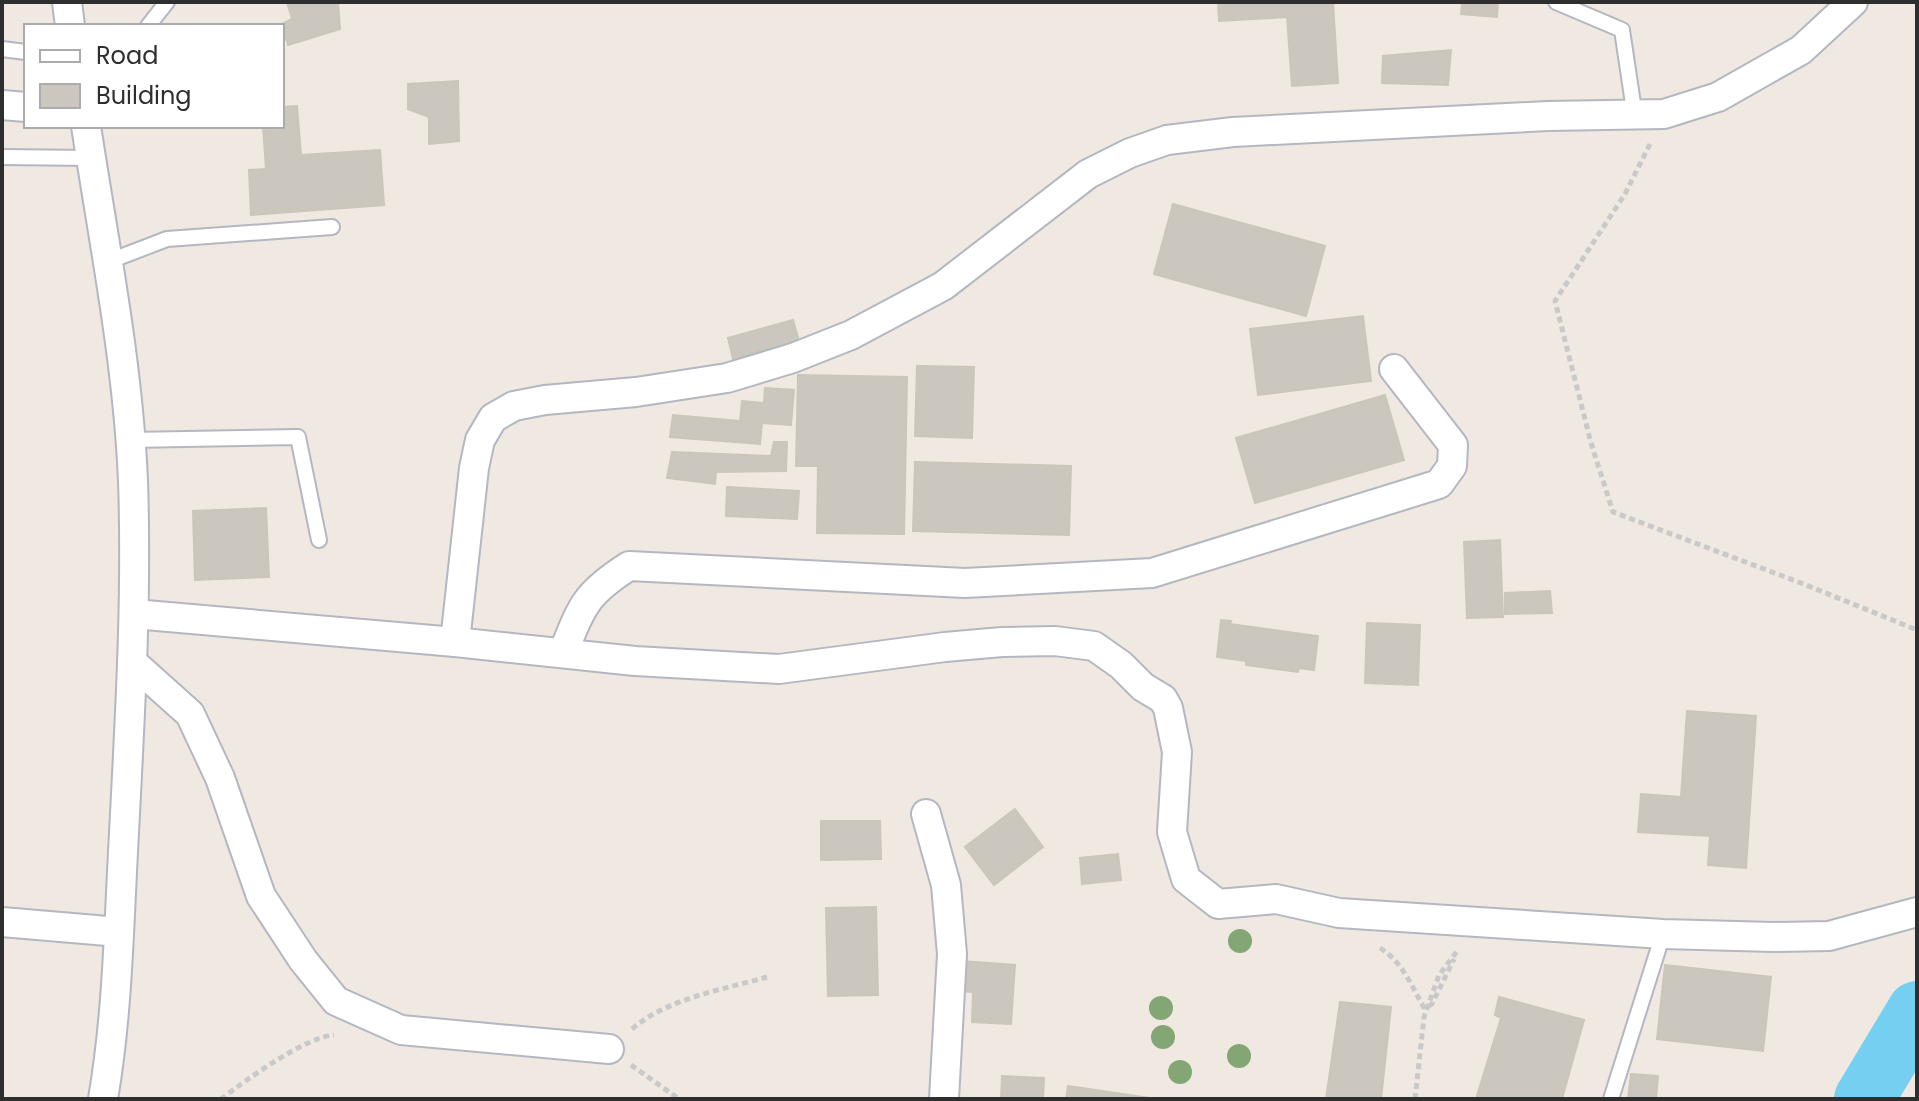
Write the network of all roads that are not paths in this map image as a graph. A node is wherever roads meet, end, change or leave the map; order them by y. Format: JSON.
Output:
{"nodes":[{"id":1,"x":67,"y":2,"type":"edge"},
{"id":2,"x":167,"y":2,"type":"edge"},
{"id":3,"x":1556,"y":2,"type":"edge"},
{"id":4,"x":1853,"y":2,"type":"edge"},
{"id":5,"x":70,"y":24,"type":"edge"},
{"id":6,"x":150,"y":24,"type":"edge"},
{"id":7,"x":2,"y":49,"type":"edge"},
{"id":8,"x":24,"y":52,"type":"edge"},
{"id":9,"x":2,"y":105,"type":"edge"},
{"id":10,"x":24,"y":107,"type":"edge"},
{"id":11,"x":1635,"y":117,"type":"junction"},
{"id":12,"x":86,"y":128,"type":"edge"},
{"id":13,"x":2,"y":157,"type":"edge"},
{"id":14,"x":91,"y":158,"type":"junction"},
{"id":15,"x":332,"y":227,"type":"dead end"},
{"id":16,"x":107,"y":262,"type":"junction"},
{"id":17,"x":1394,"y":369,"type":"dead end"},
{"id":18,"x":130,"y":440,"type":"junction"},
{"id":19,"x":319,"y":540,"type":"dead end"},
{"id":20,"x":134,"y":614,"type":"junction"},
{"id":21,"x":455,"y":642,"type":"junction"},
{"id":22,"x":563,"y":653,"type":"junction"},
{"id":23,"x":132,"y":662,"type":"junction"},
{"id":24,"x":926,"y":814,"type":"dead end"},
{"id":25,"x":1917,"y":912,"type":"edge"},
{"id":26,"x":2,"y":922,"type":"edge"},
{"id":27,"x":119,"y":932,"type":"junction"},
{"id":28,"x":1663,"y":934,"type":"junction"},
{"id":29,"x":609,"y":1049,"type":"road end"},
{"id":30,"x":103,"y":1099,"type":"edge"},
{"id":31,"x":944,"y":1099,"type":"edge"},
{"id":32,"x":1611,"y":1099,"type":"edge"}],
"edges":[{"from":1,"to":5,"type":"street"},
{"from":2,"to":6,"type":"lane"},
{"from":3,"to":11,"type":"lane"},
{"from":4,"to":11,"type":"street"},
{"from":7,"to":8,"type":"lane"},
{"from":9,"to":10,"type":"street"},
{"from":11,"to":21,"type":"street"},
{"from":12,"to":14,"type":"street"},
{"from":13,"to":14,"type":"lane"},
{"from":14,"to":16,"type":"street"},
{"from":15,"to":16,"type":"lane"},
{"from":16,"to":18,"type":"street"},
{"from":17,"to":22,"type":"street"},
{"from":18,"to":19,"type":"lane"},
{"from":18,"to":20,"type":"street"},
{"from":20,"to":21,"type":"street"},
{"from":20,"to":23,"type":"street"},
{"from":21,"to":22,"type":"street"},
{"from":22,"to":28,"type":"street"},
{"from":23,"to":27,"type":"street"},
{"from":23,"to":29,"type":"street"},
{"from":24,"to":31,"type":"street"},
{"from":25,"to":28,"type":"street"},
{"from":26,"to":27,"type":"street"},
{"from":27,"to":30,"type":"street"},
{"from":28,"to":32,"type":"lane"}]}
